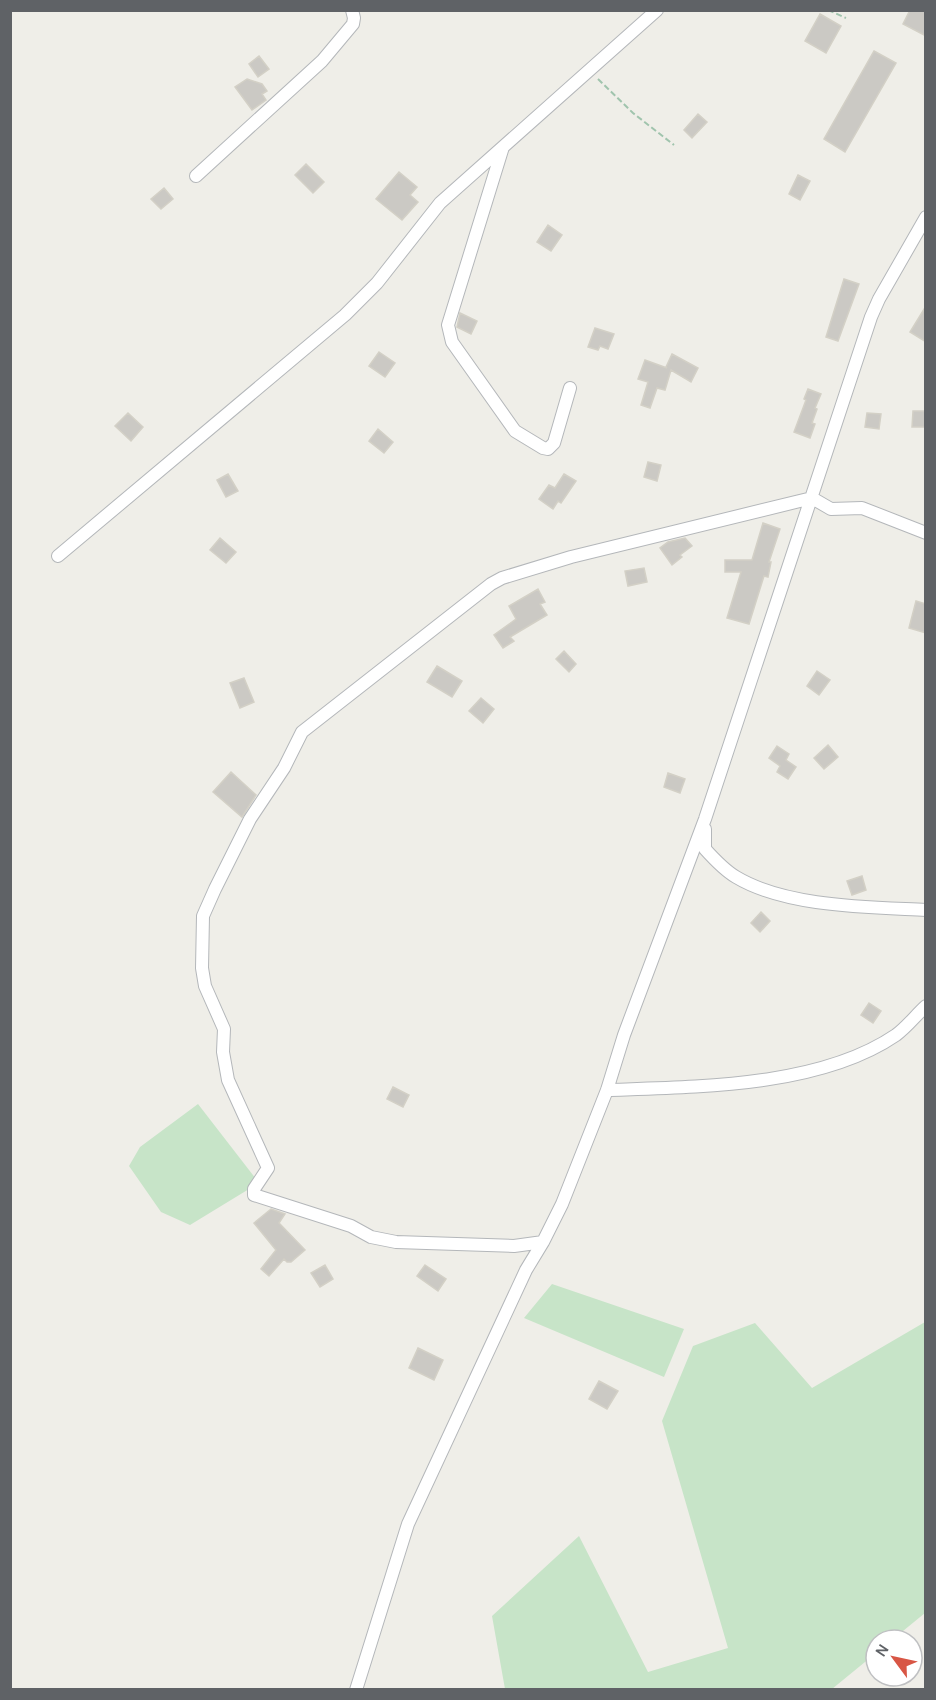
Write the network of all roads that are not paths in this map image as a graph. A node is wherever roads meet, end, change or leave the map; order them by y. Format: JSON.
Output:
{"nodes":[{"id":1,"x":352,"y":10,"type":"edge"},
{"id":2,"x":657,"y":10,"type":"edge"},
{"id":3,"x":503,"y":146,"type":"junction"},
{"id":4,"x":196,"y":176,"type":"dead end"},
{"id":5,"x":926,"y":217,"type":"edge"},
{"id":6,"x":570,"y":388,"type":"dead end"},
{"id":7,"x":812,"y":498,"type":"junction"},
{"id":8,"x":926,"y":533,"type":"edge"},
{"id":9,"x":58,"y":556,"type":"dead end"},
{"id":10,"x":705,"y":819,"type":"junction"},
{"id":11,"x":926,"y":910,"type":"edge"},
{"id":12,"x":926,"y":1006,"type":"edge"},
{"id":13,"x":607,"y":1090,"type":"junction"},
{"id":14,"x":543,"y":1242,"type":"junction"},
{"id":15,"x":356,"y":1689,"type":"edge"}],
"edges":[{"from":1,"to":4,"type":"street"},
{"from":2,"to":3,"type":"street"},
{"from":3,"to":6,"type":"street"},
{"from":3,"to":9,"type":"street"},
{"from":5,"to":7,"type":"street"},
{"from":7,"to":8,"type":"street"},
{"from":7,"to":10,"type":"street"},
{"from":7,"to":14,"type":"street"},
{"from":10,"to":11,"type":"street"},
{"from":10,"to":13,"type":"street"},
{"from":12,"to":13,"type":"street"},
{"from":13,"to":14,"type":"street"},
{"from":14,"to":15,"type":"street"}]}
